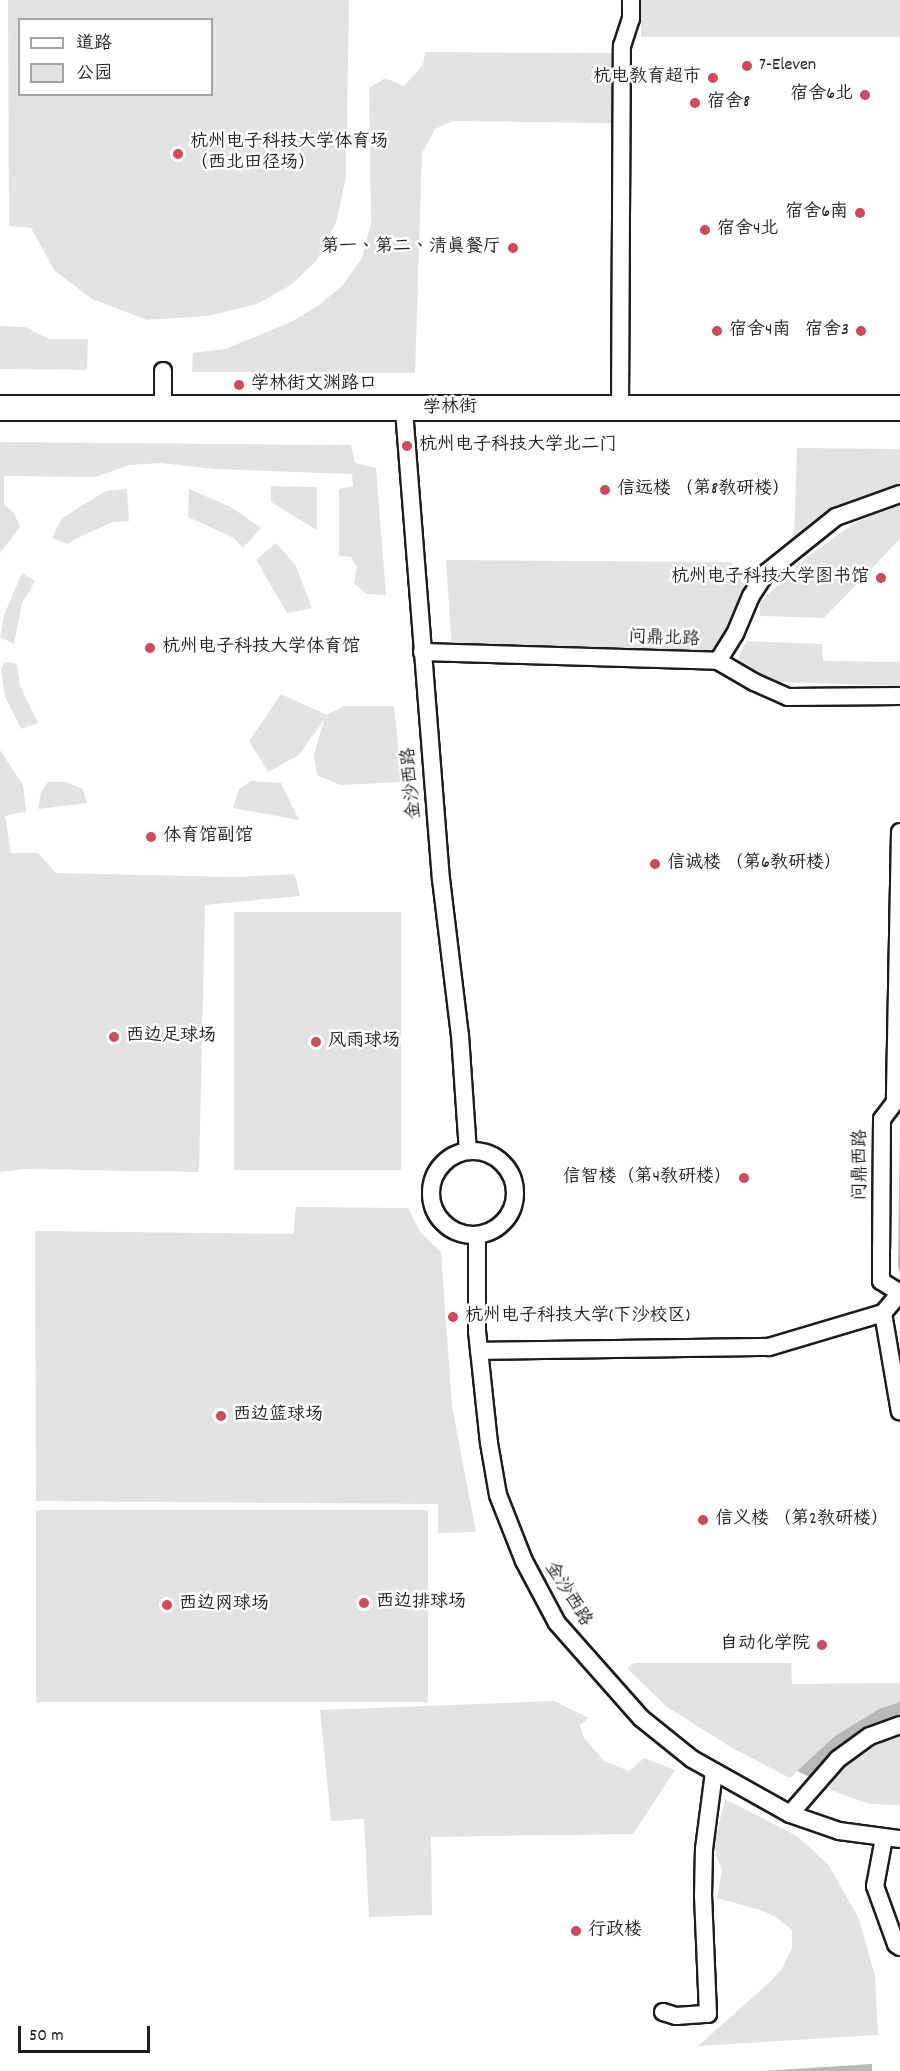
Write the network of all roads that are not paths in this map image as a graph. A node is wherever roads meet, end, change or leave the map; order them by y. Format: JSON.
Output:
{"nodes":[{"id":1,"x":631,"y":0,"type":"edge"},
{"id":2,"x":163,"y":371,"type":"dead end"},
{"id":3,"x":0,"y":408,"type":"edge"},
{"id":4,"x":620,"y":408,"type":"junction"},
{"id":5,"x":900,"y":408,"type":"edge"},
{"id":6,"x":163,"y":410,"type":"junction"},
{"id":7,"x":404,"y":410,"type":"junction"},
{"id":8,"x":900,"y":494,"type":"edge"},
{"id":9,"x":422,"y":652,"type":"junction"},
{"id":10,"x":718,"y":661,"type":"junction"},
{"id":11,"x":900,"y":696,"type":"edge"},
{"id":12,"x":900,"y":832,"type":"edge"},
{"id":13,"x":898,"y":1102,"type":"edge"},
{"id":14,"x":468,"y":1151,"type":"junction"},
{"id":15,"x":477,"y":1235,"type":"junction"},
{"id":16,"x":900,"y":1293,"type":"edge"},
{"id":17,"x":882,"y":1314,"type":"junction"},
{"id":18,"x":479,"y":1351,"type":"junction"},
{"id":19,"x":900,"y":1412,"type":"edge"},
{"id":20,"x":900,"y":1725,"type":"edge"},
{"id":21,"x":714,"y":1772,"type":"junction"},
{"id":22,"x":790,"y":1814,"type":"junction"},
{"id":23,"x":892,"y":1838,"type":"edge"},
{"id":24,"x":900,"y":1947,"type":"edge"},
{"id":25,"x":663,"y":2012,"type":"dead end"}],
"edges":[{"from":1,"to":4,"type":"street"},
{"from":2,"to":6,"type":"street"},
{"from":3,"to":6,"type":"main road","name":"学林街"},
{"from":4,"to":5,"type":"main road","name":"学林街"},
{"from":4,"to":7,"type":"main road","name":"学林街"},
{"from":6,"to":7,"type":"main road","name":"学林街"},
{"from":7,"to":9,"type":"street","name":"金沙西路"},
{"from":8,"to":10,"type":"street","name":"问鼎北路"},
{"from":9,"to":10,"type":"street","name":"问鼎北路"},
{"from":9,"to":14,"type":"street","name":"金沙西路"},
{"from":10,"to":11,"type":"street"},
{"from":12,"to":13,"type":"street","name":"问鼎西路"},
{"from":13,"to":16,"type":"street","name":"问鼎西路"},
{"from":14,"to":15,"type":"street"},
{"from":14,"to":15,"type":"street"},
{"from":15,"to":18,"type":"street","name":"金沙西路"},
{"from":16,"to":17,"type":"street","name":"问鼎西路"},
{"from":17,"to":18,"type":"street"},
{"from":17,"to":19,"type":"street"},
{"from":18,"to":21,"type":"street","name":"金沙西路"},
{"from":20,"to":22,"type":"street"},
{"from":21,"to":22,"type":"street","name":"金沙西路"},
{"from":21,"to":25,"type":"street"},
{"from":22,"to":23,"type":"street","name":"金沙西路"},
{"from":23,"to":24,"type":"street"}]}
